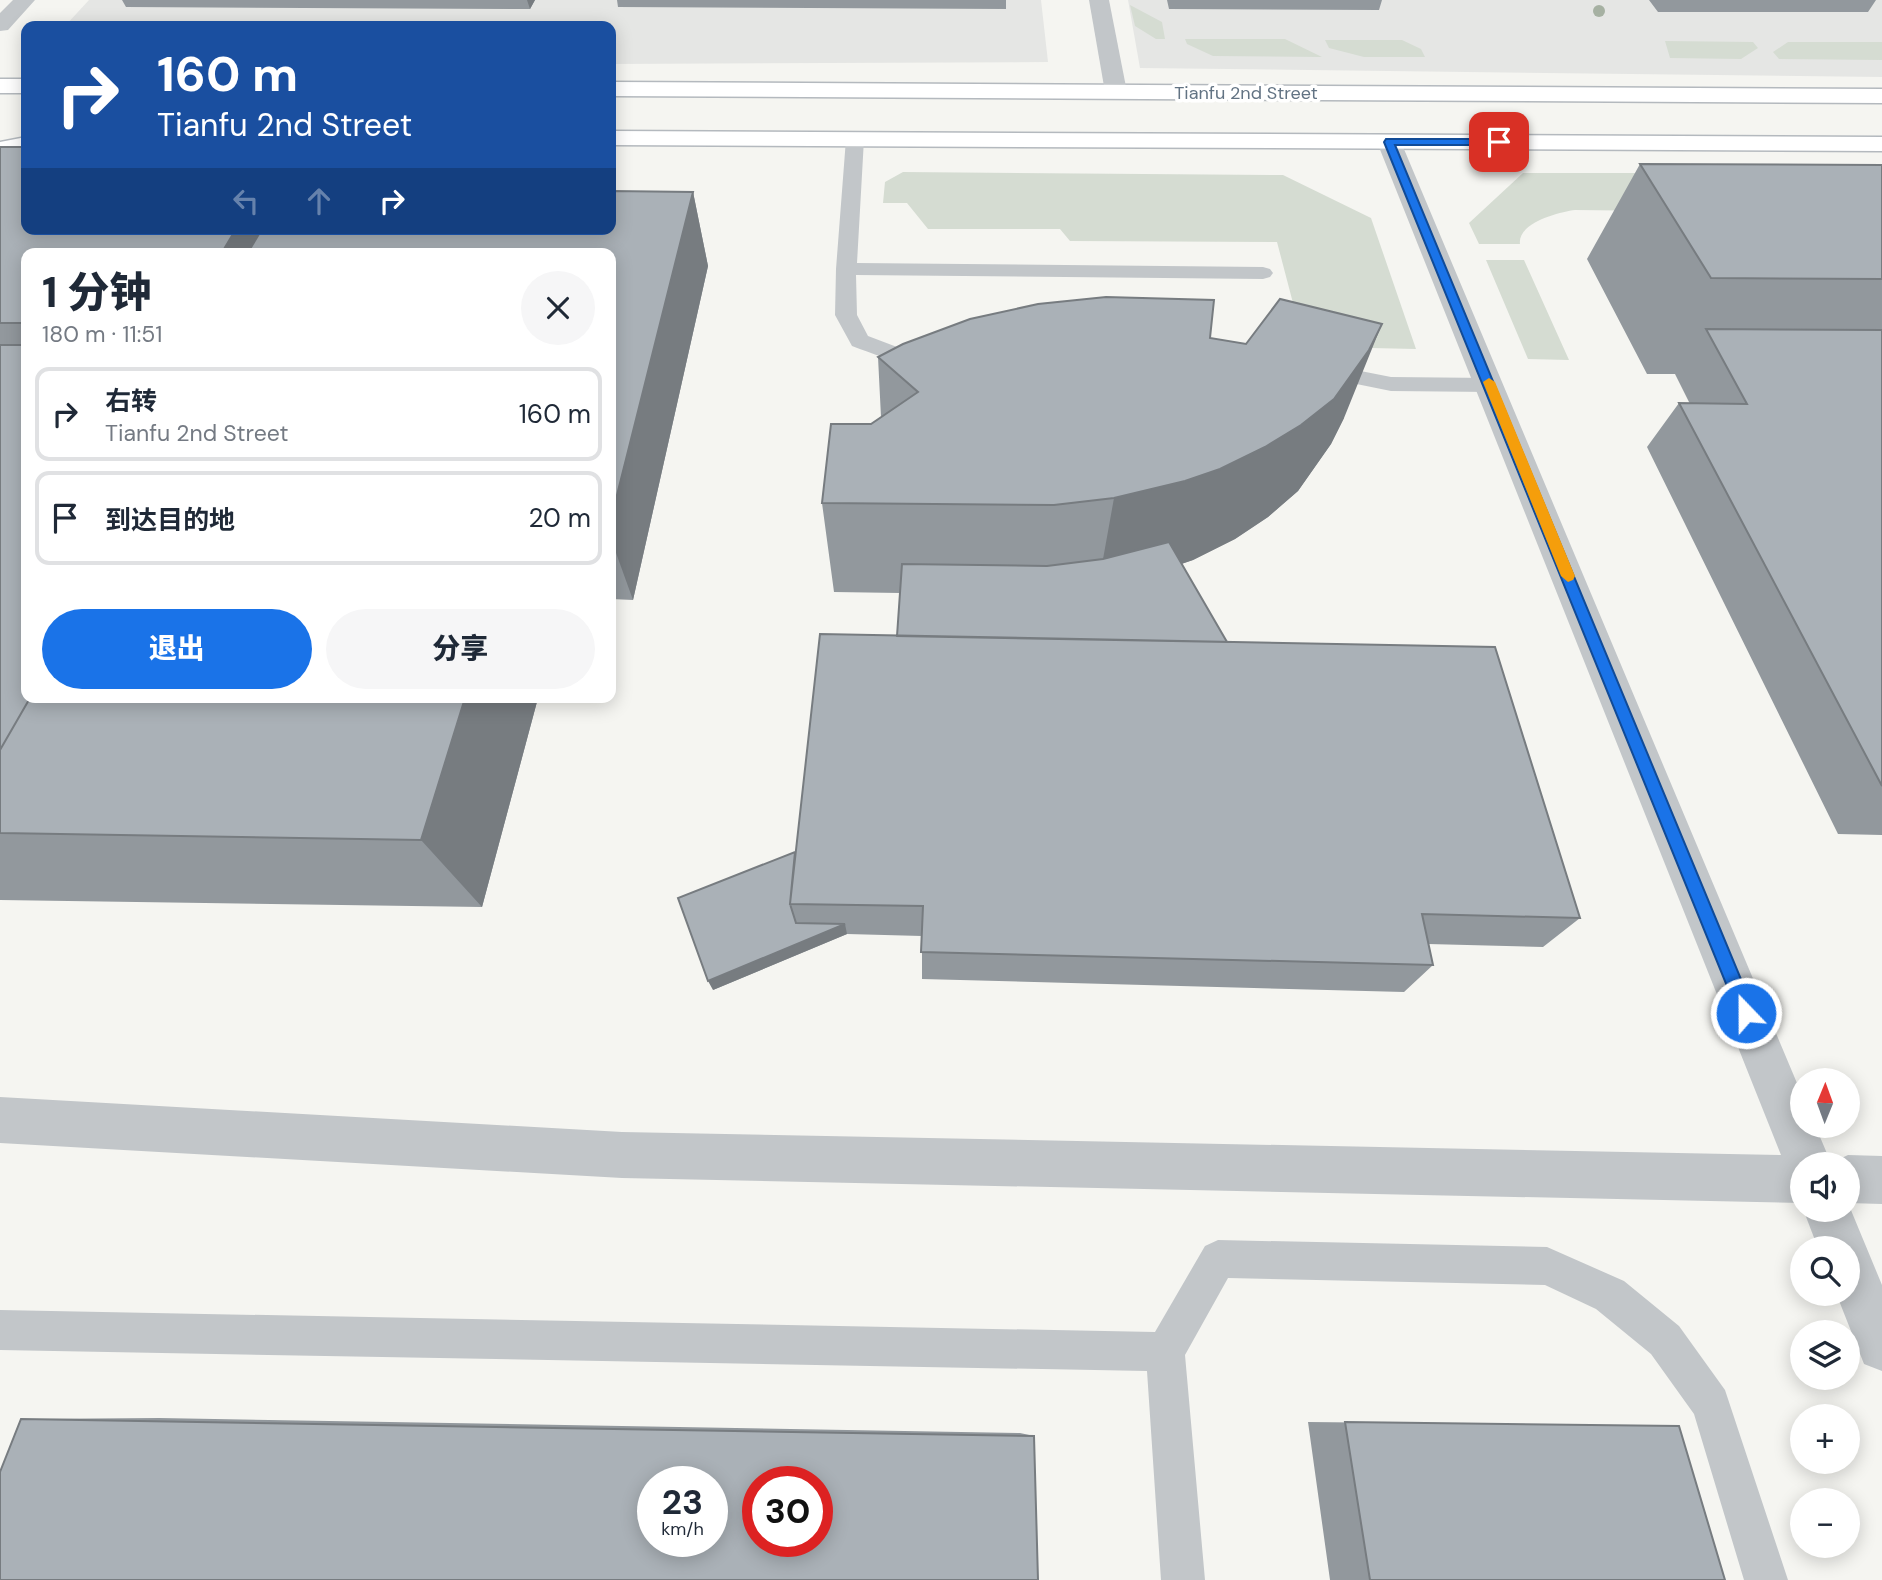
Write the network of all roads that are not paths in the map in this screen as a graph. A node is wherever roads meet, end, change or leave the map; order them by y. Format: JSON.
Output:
{"nodes":[{"id":1,"x":25,"y":0,"type":"edge"},
{"id":2,"x":1099,"y":0,"type":"edge"},
{"id":3,"x":0,"y":25,"type":"edge"},
{"id":4,"x":0,"y":86,"type":"edge"},
{"id":5,"x":21,"y":86,"type":"edge"},
{"id":6,"x":616,"y":89,"type":"edge"},
{"id":7,"x":1116,"y":92,"type":"junction"},
{"id":8,"x":1882,"y":96,"type":"edge"},
{"id":9,"x":0,"y":135,"type":"edge"},
{"id":10,"x":21,"y":135,"type":"edge"},
{"id":11,"x":616,"y":138,"type":"edge"},
{"id":12,"x":855,"y":139,"type":"junction"},
{"id":13,"x":1389,"y":142,"type":"junction"},
{"id":14,"x":1882,"y":144,"type":"edge"},
{"id":15,"x":21,"y":145,"type":"edge"},
{"id":16,"x":0,"y":149,"type":"edge"},
{"id":17,"x":846,"y":269,"type":"junction"},
{"id":18,"x":1263,"y":273,"type":"dead end"},
{"id":19,"x":950,"y":354,"type":"edge"},
{"id":20,"x":1302,"y":367,"type":"edge"},
{"id":21,"x":1490,"y":385,"type":"junction"},
{"id":22,"x":0,"y":1119,"type":"edge"},
{"id":23,"x":1803,"y":1152,"type":"edge"},
{"id":24,"x":1790,"y":1179,"type":"edge"},
{"id":25,"x":1860,"y":1179,"type":"edge"},
{"id":26,"x":1882,"y":1180,"type":"edge"},
{"id":27,"x":1860,"y":1292,"type":"edge"},
{"id":28,"x":0,"y":1330,"type":"edge"},
{"id":29,"x":1882,"y":1346,"type":"edge"},
{"id":30,"x":1165,"y":1352,"type":"junction"},
{"id":31,"x":1183,"y":1580,"type":"edge"},
{"id":32,"x":1766,"y":1580,"type":"edge"}],
"edges":[{"from":1,"to":3,"type":"street"},
{"from":2,"to":7,"type":"street"},
{"from":4,"to":5,"type":"main road"},
{"from":6,"to":7,"type":"main road","name":"Tianfu 2nd Street"},
{"from":7,"to":8,"type":"main road","name":"Tianfu 2nd Street"},
{"from":9,"to":10,"type":"main road"},
{"from":11,"to":12,"type":"main road"},
{"from":12,"to":13,"type":"main road"},
{"from":12,"to":17,"type":"lane"},
{"from":13,"to":14,"type":"main road"},
{"from":13,"to":21,"type":"street"},
{"from":15,"to":16,"type":"main road"},
{"from":17,"to":18,"type":"lane"},
{"from":17,"to":19,"type":"lane"},
{"from":20,"to":21,"type":"lane"},
{"from":21,"to":23,"type":"street"},
{"from":22,"to":24,"type":"street"},
{"from":25,"to":26,"type":"street"},
{"from":27,"to":29,"type":"street"},
{"from":28,"to":30,"type":"lane"},
{"from":30,"to":31,"type":"lane"},
{"from":30,"to":32,"type":"lane"}]}
